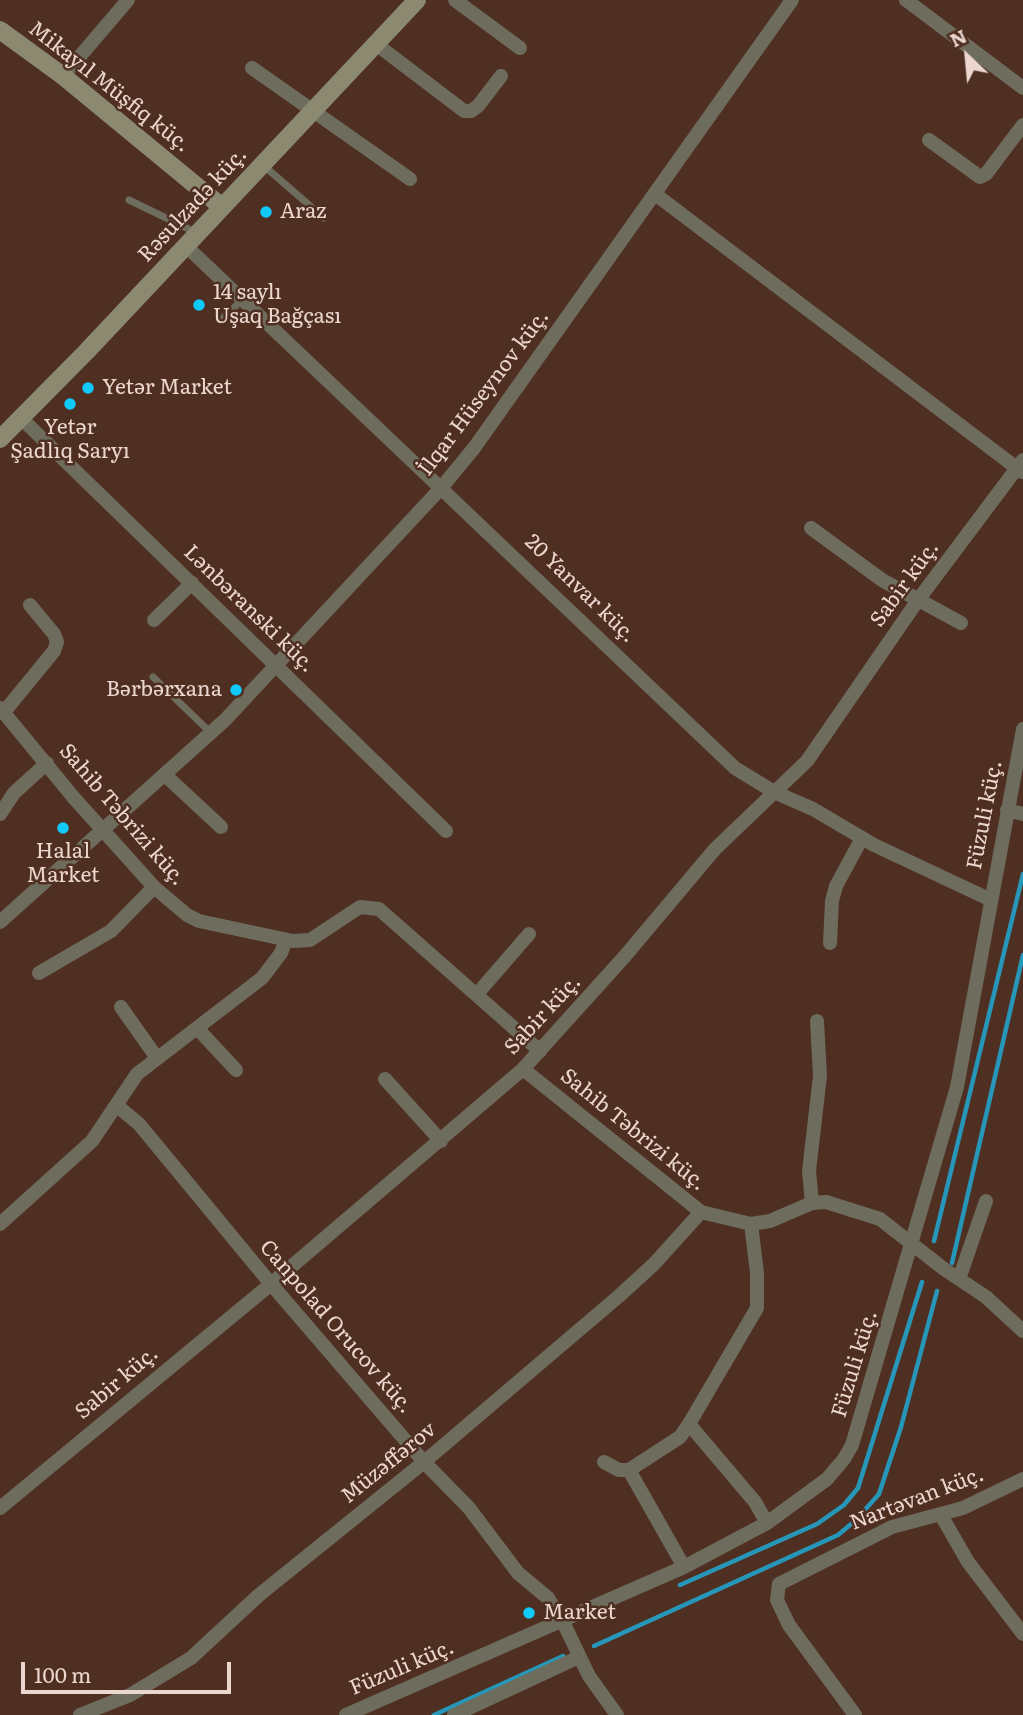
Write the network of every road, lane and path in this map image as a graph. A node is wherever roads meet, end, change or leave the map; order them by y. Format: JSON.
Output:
{"nodes":[{"id":1,"x":128,"y":0,"type":"edge"},
{"id":2,"x":417,"y":0,"type":"edge"},
{"id":3,"x":455,"y":0,"type":"edge"},
{"id":4,"x":792,"y":0,"type":"edge"},
{"id":5,"x":906,"y":0,"type":"edge"},
{"id":6,"x":0,"y":30,"type":"edge"},
{"id":7,"x":376,"y":44,"type":"junction"},
{"id":8,"x":520,"y":48,"type":"dead end"},
{"id":9,"x":252,"y":68,"type":"dead end"},
{"id":10,"x":63,"y":76,"type":"junction"},
{"id":11,"x":501,"y":76,"type":"dead end"},
{"id":12,"x":1023,"y":88,"type":"edge"},
{"id":13,"x":313,"y":110,"type":"junction"},
{"id":14,"x":1023,"y":125,"type":"edge"},
{"id":15,"x":929,"y":140,"type":"dead end"},
{"id":16,"x":262,"y":164,"type":"junction"},
{"id":17,"x":410,"y":179,"type":"dead end"},
{"id":18,"x":655,"y":194,"type":"junction"},
{"id":19,"x":129,"y":200,"type":"dead end"},
{"id":20,"x":222,"y":207,"type":"junction"},
{"id":21,"x":324,"y":218,"type":"dead end"},
{"id":22,"x":191,"y":239,"type":"junction"},
{"id":23,"x":242,"y":299,"type":"junction"},
{"id":24,"x":220,"y":321,"type":"dead end"},
{"id":25,"x":21,"y":418,"type":"junction"},
{"id":26,"x":0,"y":439,"type":"edge"},
{"id":27,"x":1021,"y":467,"type":"edge"},
{"id":28,"x":442,"y":487,"type":"junction"},
{"id":29,"x":811,"y":528,"type":"dead end"},
{"id":30,"x":192,"y":583,"type":"junction"},
{"id":31,"x":918,"y":600,"type":"junction"},
{"id":32,"x":30,"y":605,"type":"dead end"},
{"id":33,"x":154,"y":620,"type":"dead end"},
{"id":34,"x":961,"y":623,"type":"dead end"},
{"id":35,"x":276,"y":666,"type":"junction"},
{"id":36,"x":153,"y":677,"type":"dead end"},
{"id":37,"x":2,"y":710,"type":"edge"},
{"id":38,"x":1023,"y":729,"type":"edge"},
{"id":39,"x":211,"y":734,"type":"junction"},
{"id":40,"x":47,"y":764,"type":"junction"},
{"id":41,"x":164,"y":775,"type":"junction"},
{"id":42,"x":775,"y":793,"type":"junction"},
{"id":43,"x":1007,"y":810,"type":"junction"},
{"id":44,"x":0,"y":814,"type":"edge"},
{"id":45,"x":1023,"y":814,"type":"edge"},
{"id":46,"x":221,"y":827,"type":"dead end"},
{"id":47,"x":102,"y":830,"type":"junction"},
{"id":48,"x":446,"y":831,"type":"dead end"},
{"id":49,"x":862,"y":838,"type":"junction"},
{"id":50,"x":154,"y":887,"type":"junction"},
{"id":51,"x":989,"y":899,"type":"junction"},
{"id":52,"x":0,"y":922,"type":"edge"},
{"id":53,"x":529,"y":934,"type":"dead end"},
{"id":54,"x":286,"y":940,"type":"junction"},
{"id":55,"x":830,"y":943,"type":"dead end"},
{"id":56,"x":39,"y":973,"type":"dead end"},
{"id":57,"x":477,"y":994,"type":"junction"},
{"id":58,"x":121,"y":1007,"type":"dead end"},
{"id":59,"x":817,"y":1021,"type":"dead end"},
{"id":60,"x":197,"y":1028,"type":"junction"},
{"id":61,"x":540,"y":1051,"type":"junction"},
{"id":62,"x":158,"y":1058,"type":"junction"},
{"id":63,"x":523,"y":1069,"type":"junction"},
{"id":64,"x":236,"y":1070,"type":"dead end"},
{"id":65,"x":385,"y":1079,"type":"dead end"},
{"id":66,"x":116,"y":1105,"type":"junction"},
{"id":67,"x":441,"y":1141,"type":"junction"},
{"id":68,"x":986,"y":1201,"type":"dead end"},
{"id":69,"x":812,"y":1203,"type":"junction"},
{"id":70,"x":701,"y":1212,"type":"junction"},
{"id":71,"x":0,"y":1224,"type":"edge"},
{"id":72,"x":751,"y":1224,"type":"junction"},
{"id":73,"x":913,"y":1245,"type":"junction"},
{"id":74,"x":959,"y":1279,"type":"junction"},
{"id":75,"x":271,"y":1284,"type":"junction"},
{"id":76,"x":1023,"y":1331,"type":"edge"},
{"id":77,"x":689,"y":1424,"type":"junction"},
{"id":78,"x":424,"y":1462,"type":"junction"},
{"id":79,"x":604,"y":1462,"type":"dead end"},
{"id":80,"x":629,"y":1470,"type":"junction"},
{"id":81,"x":1023,"y":1479,"type":"edge"},
{"id":82,"x":0,"y":1508,"type":"edge"},
{"id":83,"x":941,"y":1515,"type":"junction"},
{"id":84,"x":767,"y":1523,"type":"junction"},
{"id":85,"x":684,"y":1567,"type":"junction"},
{"id":86,"x":563,"y":1622,"type":"junction"},
{"id":87,"x":1023,"y":1634,"type":"edge"},
{"id":88,"x":579,"y":1657,"type":"junction"},
{"id":89,"x":80,"y":1715,"type":"edge"},
{"id":90,"x":346,"y":1715,"type":"edge"},
{"id":91,"x":454,"y":1715,"type":"edge"},
{"id":92,"x":617,"y":1715,"type":"edge"},
{"id":93,"x":855,"y":1715,"type":"edge"}],
"edges":[{"from":1,"to":10,"type":"street"},
{"from":2,"to":7,"type":"main road","name":"Rəsulzadə küç."},
{"from":3,"to":8,"type":"street"},
{"from":4,"to":18,"type":"street","name":"İlqar Hüseynov küç."},
{"from":5,"to":12,"type":"street"},
{"from":6,"to":10,"type":"main road","name":"Mikayıl Müşfiq küç."},
{"from":7,"to":11,"type":"street"},
{"from":7,"to":13,"type":"main road","name":"Rəsulzadə küç."},
{"from":9,"to":13,"type":"street"},
{"from":10,"to":20,"type":"main road","name":"Mikayıl Müşfiq küç."},
{"from":13,"to":16,"type":"main road","name":"Rəsulzadə küç."},
{"from":13,"to":17,"type":"street"},
{"from":14,"to":15,"type":"street"},
{"from":16,"to":20,"type":"main road","name":"Rəsulzadə küç."},
{"from":16,"to":21,"type":"lane"},
{"from":18,"to":27,"type":"street"},
{"from":18,"to":28,"type":"street","name":"İlqar Hüseynov küç."},
{"from":19,"to":22,"type":"lane"},
{"from":20,"to":22,"type":"main road","name":"Rəsulzadə küç."},
{"from":22,"to":23,"type":"street","name":"20 Yanvar küç."},
{"from":22,"to":25,"type":"main road","name":"Rəsulzadə küç."},
{"from":23,"to":24,"type":"lane"},
{"from":23,"to":28,"type":"street","name":"20 Yanvar küç."},
{"from":25,"to":26,"type":"main road","name":"Rəsulzadə küç."},
{"from":25,"to":30,"type":"street","name":"Lənbəranski küç."},
{"from":27,"to":31,"type":"street","name":"Sabir küç."},
{"from":28,"to":35,"type":"street","name":"İlqar Hüseynov küç."},
{"from":28,"to":42,"type":"street","name":"20 Yanvar küç."},
{"from":29,"to":31,"type":"street"},
{"from":30,"to":33,"type":"street"},
{"from":30,"to":35,"type":"street","name":"Lənbəranski küç."},
{"from":31,"to":34,"type":"street"},
{"from":31,"to":42,"type":"street","name":"Sabir küç."},
{"from":32,"to":37,"type":"street"},
{"from":35,"to":39,"type":"street","name":"İlqar Hüseynov küç."},
{"from":35,"to":48,"type":"street","name":"Lənbəranski küç."},
{"from":36,"to":39,"type":"lane"},
{"from":37,"to":40,"type":"street","name":"Sahib Təbrizi küç."},
{"from":38,"to":43,"type":"street","name":"Füzuli küç."},
{"from":39,"to":41,"type":"street","name":"İlqar Hüseynov küç."},
{"from":40,"to":44,"type":"street"},
{"from":40,"to":47,"type":"street","name":"Sahib Təbrizi küç."},
{"from":41,"to":46,"type":"street"},
{"from":41,"to":47,"type":"street","name":"İlqar Hüseynov küç."},
{"from":42,"to":49,"type":"street","name":"20 Yanvar küç."},
{"from":42,"to":61,"type":"street","name":"Sabir küç."},
{"from":43,"to":45,"type":"street"},
{"from":43,"to":51,"type":"street","name":"Füzuli küç."},
{"from":47,"to":50,"type":"street","name":"Sahib Təbrizi küç."},
{"from":47,"to":52,"type":"street","name":"İlqar Hüseynov küç."},
{"from":49,"to":51,"type":"street","name":"20 Yanvar küç."},
{"from":49,"to":55,"type":"street"},
{"from":50,"to":54,"type":"street","name":"Sahib Təbrizi küç."},
{"from":50,"to":56,"type":"street"},
{"from":51,"to":73,"type":"street","name":"Füzuli küç."},
{"from":53,"to":57,"type":"street"},
{"from":54,"to":57,"type":"street","name":"Sahib Təbrizi küç."},
{"from":54,"to":60,"type":"street"},
{"from":57,"to":61,"type":"street","name":"Sahib Təbrizi küç."},
{"from":58,"to":62,"type":"street"},
{"from":59,"to":69,"type":"street"},
{"from":60,"to":62,"type":"street"},
{"from":60,"to":64,"type":"street"},
{"from":61,"to":63,"type":"street","name":"Sabir küç."},
{"from":62,"to":66,"type":"street"},
{"from":63,"to":67,"type":"street","name":"Sabir küç."},
{"from":63,"to":70,"type":"street","name":"Sahib Təbrizi küç."},
{"from":65,"to":67,"type":"street"},
{"from":66,"to":71,"type":"street"},
{"from":66,"to":75,"type":"street","name":"Canpolad Orucov küç."},
{"from":67,"to":75,"type":"street","name":"Sabir küç."},
{"from":68,"to":74,"type":"street"},
{"from":69,"to":72,"type":"street","name":"Sahib Təbrizi küç."},
{"from":69,"to":73,"type":"street"},
{"from":70,"to":72,"type":"street","name":"Sahib Təbrizi küç."},
{"from":70,"to":78,"type":"street","name":"Müzəffərov"},
{"from":72,"to":77,"type":"street"},
{"from":73,"to":74,"type":"street"},
{"from":73,"to":84,"type":"street","name":"Füzuli küç."},
{"from":74,"to":76,"type":"street"},
{"from":75,"to":78,"type":"street","name":"Canpolad Orucov küç."},
{"from":75,"to":82,"type":"street","name":"Sabir küç."},
{"from":77,"to":80,"type":"street"},
{"from":77,"to":84,"type":"street"},
{"from":78,"to":86,"type":"street","name":"Canpolad Orucov küç."},
{"from":78,"to":89,"type":"street","name":"Müzəffərov"},
{"from":79,"to":80,"type":"street"},
{"from":80,"to":85,"type":"street"},
{"from":81,"to":83,"type":"street","name":"Nartəvan küç."},
{"from":83,"to":87,"type":"street"},
{"from":83,"to":93,"type":"street","name":"Nartəvan küç."},
{"from":84,"to":85,"type":"street","name":"Füzuli küç."},
{"from":85,"to":86,"type":"street","name":"Füzuli küç."},
{"from":86,"to":88,"type":"street","name":"Canpolad Orucov küç."},
{"from":86,"to":90,"type":"street","name":"Füzuli küç."},
{"from":88,"to":91,"type":"street"},
{"from":88,"to":92,"type":"street","name":"Canpolad Orucov küç."}]}
